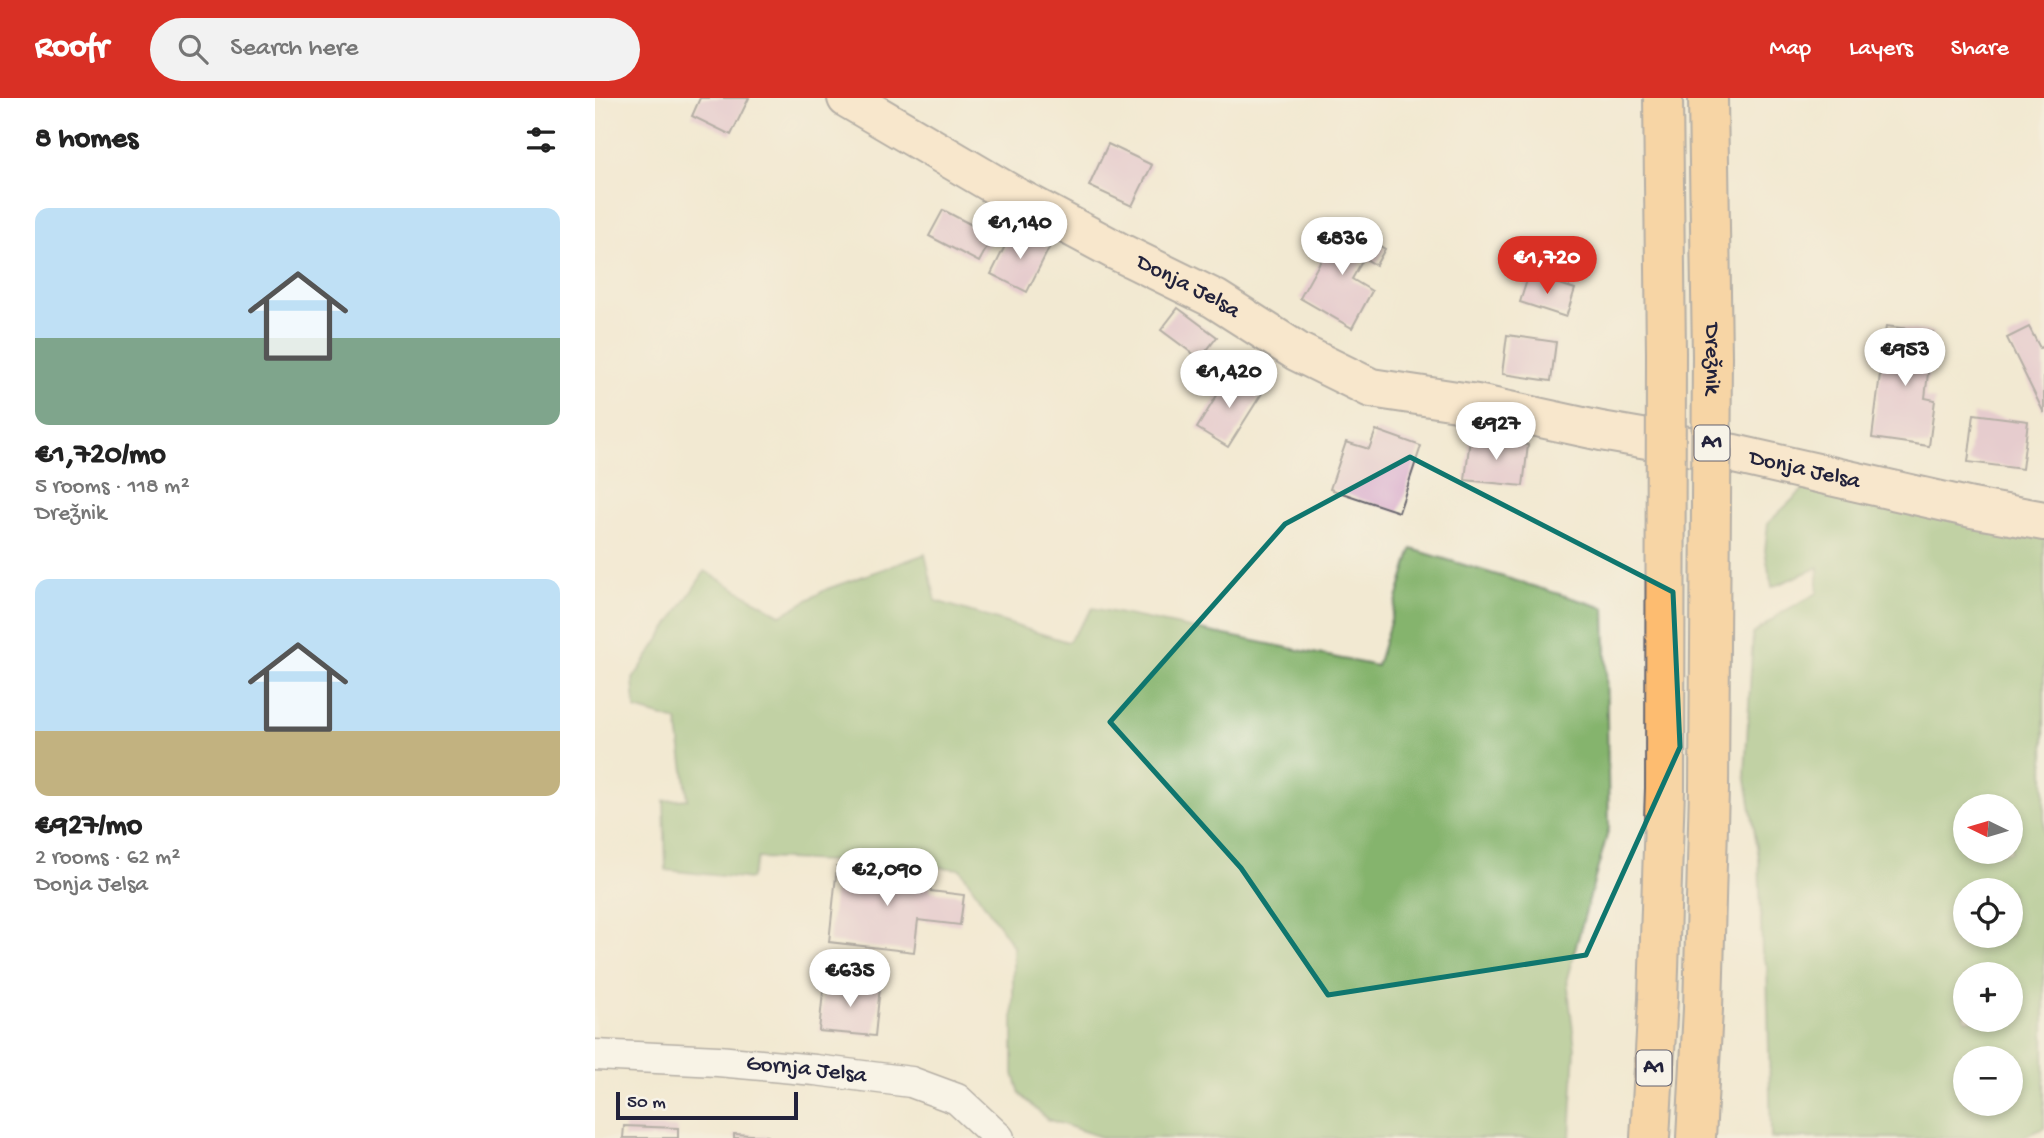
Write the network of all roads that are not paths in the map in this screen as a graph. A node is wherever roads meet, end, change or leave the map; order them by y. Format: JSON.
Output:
{"nodes":[{"id":1,"x":846,"y":98,"type":"edge"},
{"id":2,"x":1663,"y":98,"type":"edge"},
{"id":3,"x":1708,"y":98,"type":"edge"},
{"id":4,"x":2044,"y":521,"type":"edge"},
{"id":5,"x":595,"y":1055,"type":"edge"},
{"id":6,"x":957,"y":1099,"type":"junction"},
{"id":7,"x":962,"y":1138,"type":"edge"},
{"id":8,"x":999,"y":1138,"type":"edge"},
{"id":9,"x":1650,"y":1138,"type":"edge"},
{"id":10,"x":1696,"y":1138,"type":"edge"}],
"edges":[{"from":1,"to":4,"type":"main road","name":"Donja Jelsa"},
{"from":2,"to":9,"type":"highway","name":"Drežnik","number":"A1","bridge":true},
{"from":3,"to":10,"type":"highway","name":"Drežnik","number":"A1","bridge":true},
{"from":5,"to":6,"type":"street","name":"Gornja Jelsa"},
{"from":6,"to":7,"type":"street"},
{"from":6,"to":8,"type":"street","name":"Gornja Jelsa"}]}
